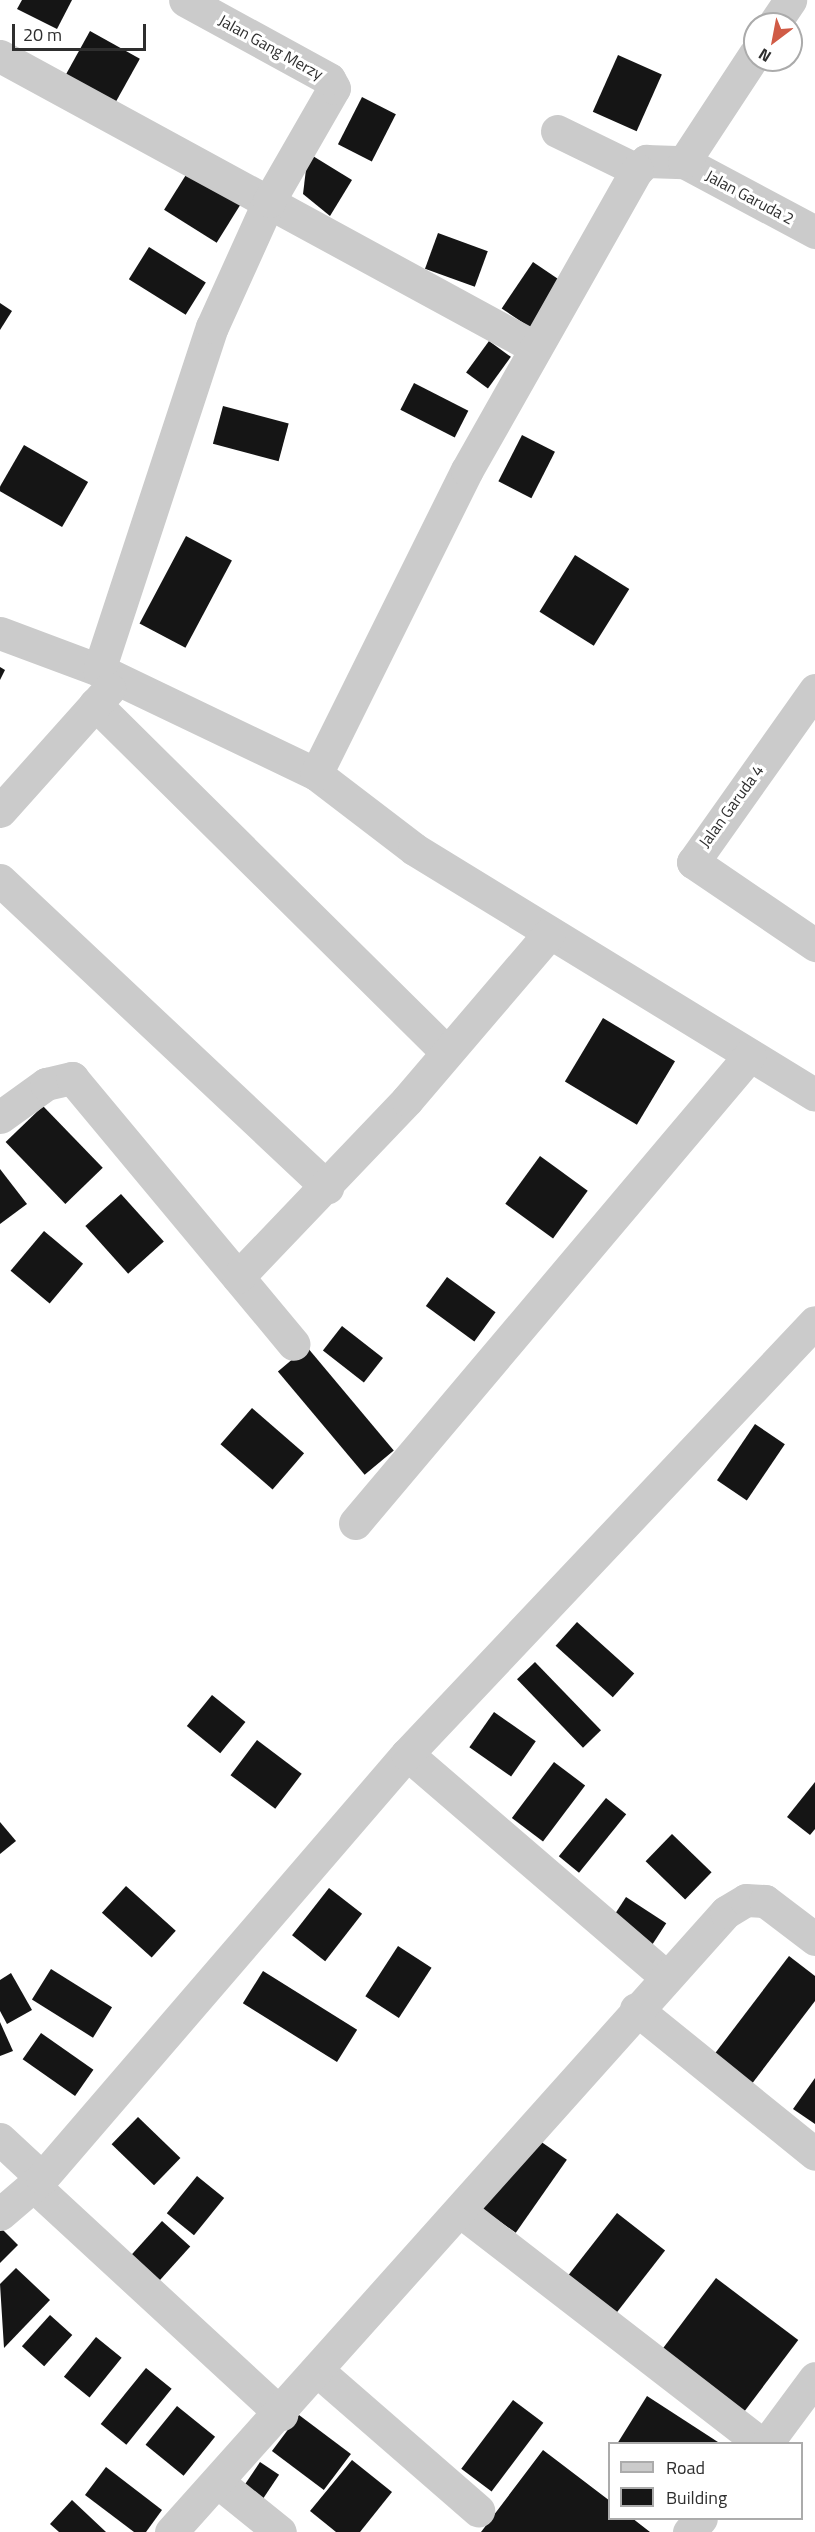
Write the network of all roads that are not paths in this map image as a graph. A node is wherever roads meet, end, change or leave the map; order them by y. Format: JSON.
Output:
{"nodes":[{"id":1,"x":185,"y":0,"type":"edge"},
{"id":2,"x":0,"y":56,"type":"edge"},
{"id":3,"x":743,"y":72,"type":"edge"},
{"id":4,"x":557,"y":131,"type":"dead end"},
{"id":5,"x":684,"y":162,"type":"junction"},
{"id":6,"x":637,"y":170,"type":"junction"},
{"id":7,"x":269,"y":201,"type":"junction"},
{"id":8,"x":815,"y":232,"type":"edge"},
{"id":9,"x":536,"y":348,"type":"junction"},
{"id":10,"x":0,"y":633,"type":"edge"},
{"id":11,"x":109,"y":674,"type":"junction"},
{"id":12,"x":815,"y":690,"type":"edge"},
{"id":13,"x":94,"y":704,"type":"junction"},
{"id":14,"x":316,"y":774,"type":"junction"},
{"id":15,"x":0,"y":812,"type":"edge"},
{"id":16,"x":0,"y":880,"type":"edge"},
{"id":17,"x":549,"y":934,"type":"junction"},
{"id":18,"x":815,"y":945,"type":"edge"},
{"id":19,"x":447,"y":1052,"type":"junction"},
{"id":20,"x":750,"y":1055,"type":"junction"},
{"id":21,"x":815,"y":1095,"type":"edge"},
{"id":22,"x":0,"y":1117,"type":"edge"},
{"id":23,"x":327,"y":1187,"type":"junction"},
{"id":24,"x":238,"y":1276,"type":"junction"},
{"id":25,"x":815,"y":1322,"type":"edge"},
{"id":26,"x":294,"y":1344,"type":"dead end"},
{"id":27,"x":356,"y":1523,"type":"dead end"},
{"id":28,"x":407,"y":1754,"type":"junction"},
{"id":29,"x":815,"y":1939,"type":"edge"},
{"id":30,"x":665,"y":1976,"type":"junction"},
{"id":31,"x":636,"y":2009,"type":"junction"},
{"id":32,"x":0,"y":2139,"type":"edge"},
{"id":33,"x":815,"y":2154,"type":"edge"},
{"id":34,"x":38,"y":2182,"type":"junction"},
{"id":35,"x":460,"y":2211,"type":"junction"},
{"id":36,"x":0,"y":2214,"type":"edge"},
{"id":37,"x":319,"y":2372,"type":"junction"},
{"id":38,"x":815,"y":2378,"type":"edge"},
{"id":39,"x":281,"y":2414,"type":"junction"},
{"id":40,"x":758,"y":2442,"type":"edge"},
{"id":41,"x":767,"y":2442,"type":"edge"},
{"id":42,"x":219,"y":2483,"type":"junction"},
{"id":43,"x":478,"y":2510,"type":"dead end"},
{"id":44,"x":699,"y":2520,"type":"edge"},
{"id":45,"x":171,"y":2532,"type":"edge"},
{"id":46,"x":280,"y":2532,"type":"edge"},
{"id":47,"x":689,"y":2532,"type":"edge"}],
"edges":[{"from":1,"to":7,"type":"street","name":"Jalan Gang Merzy"},
{"from":2,"to":7,"type":"street"},
{"from":3,"to":5,"type":"street"},
{"from":4,"to":6,"type":"street"},
{"from":5,"to":6,"type":"street"},
{"from":5,"to":8,"type":"street","name":"Jalan Garuda 2"},
{"from":6,"to":9,"type":"street"},
{"from":7,"to":9,"type":"street"},
{"from":7,"to":11,"type":"street"},
{"from":9,"to":14,"type":"street"},
{"from":10,"to":11,"type":"street"},
{"from":11,"to":13,"type":"street"},
{"from":11,"to":14,"type":"street"},
{"from":12,"to":18,"type":"street","name":"Jalan Garuda 4"},
{"from":13,"to":15,"type":"street"},
{"from":13,"to":19,"type":"street"},
{"from":14,"to":17,"type":"street"},
{"from":16,"to":23,"type":"street"},
{"from":17,"to":19,"type":"street"},
{"from":17,"to":20,"type":"street"},
{"from":19,"to":23,"type":"street"},
{"from":20,"to":21,"type":"street"},
{"from":20,"to":27,"type":"street"},
{"from":22,"to":24,"type":"street"},
{"from":23,"to":24,"type":"street"},
{"from":24,"to":26,"type":"street"},
{"from":25,"to":28,"type":"street"},
{"from":28,"to":30,"type":"street"},
{"from":28,"to":34,"type":"street"},
{"from":29,"to":30,"type":"street"},
{"from":30,"to":31,"type":"street"},
{"from":31,"to":33,"type":"street"},
{"from":31,"to":35,"type":"street"},
{"from":32,"to":34,"type":"street"},
{"from":34,"to":36,"type":"street"},
{"from":34,"to":39,"type":"street"},
{"from":35,"to":37,"type":"street"},
{"from":35,"to":40,"type":"street"},
{"from":37,"to":39,"type":"street"},
{"from":37,"to":43,"type":"street"},
{"from":38,"to":41,"type":"street"},
{"from":39,"to":42,"type":"street"},
{"from":42,"to":45,"type":"street"},
{"from":42,"to":46,"type":"street"},
{"from":44,"to":47,"type":"street"}]}
